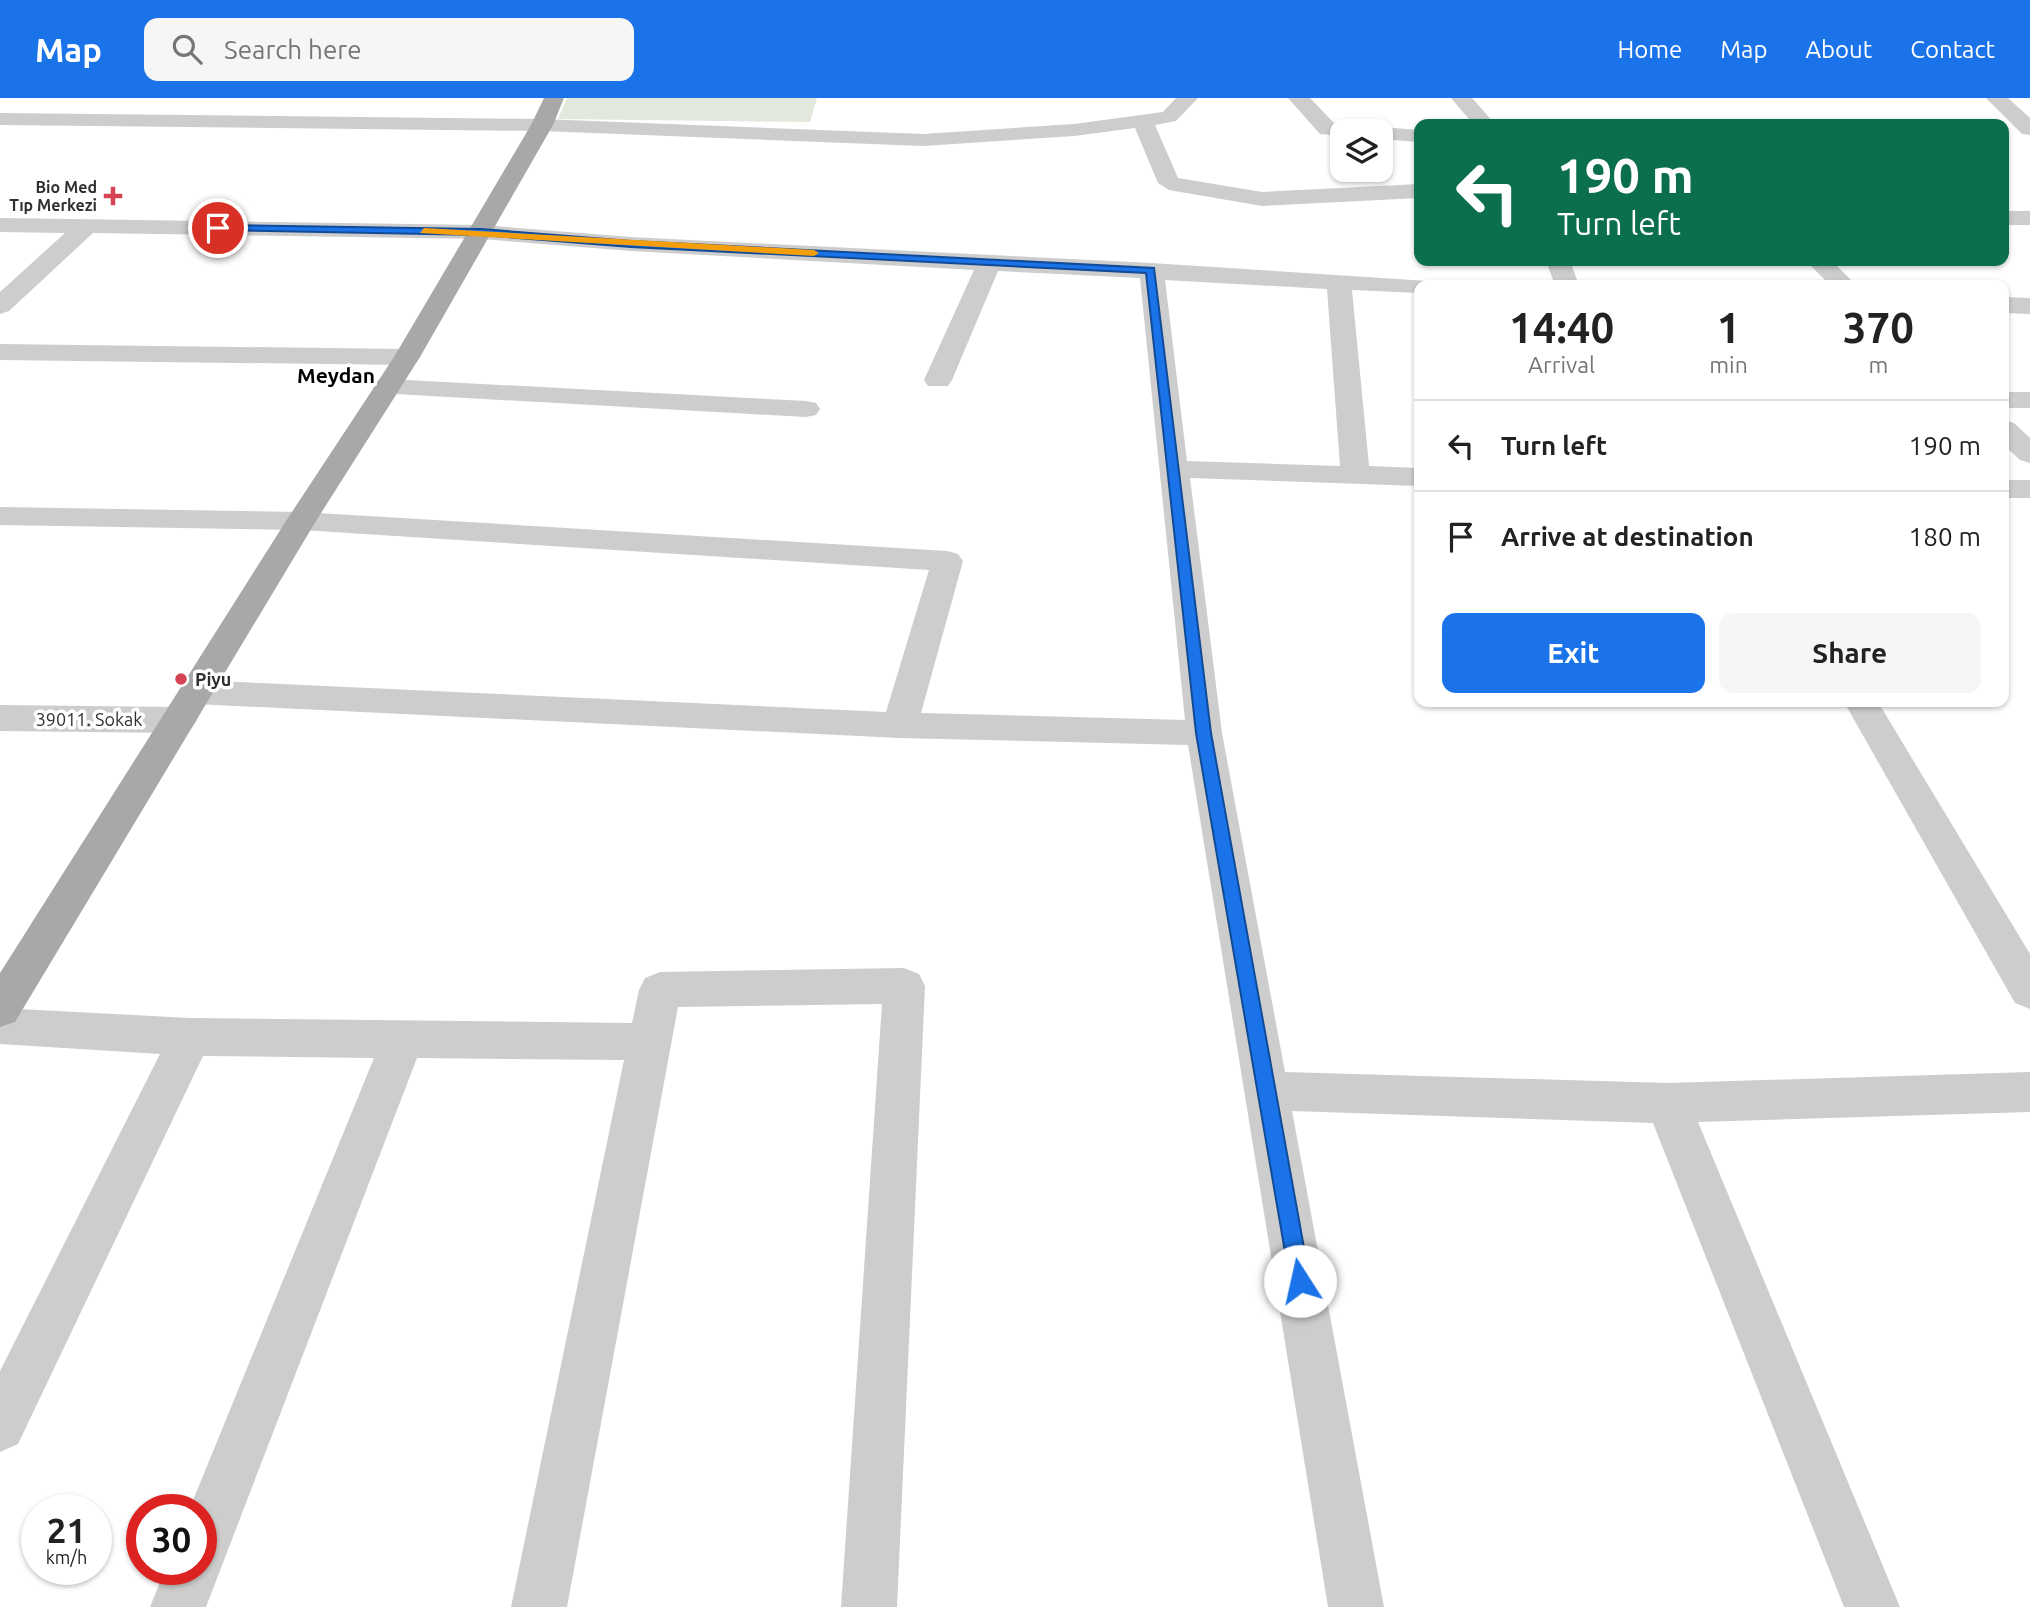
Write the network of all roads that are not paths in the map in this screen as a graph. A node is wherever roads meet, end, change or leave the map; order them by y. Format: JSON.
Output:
{"nodes":[{"id":1,"x":1188,"y":98,"type":"edge"},
{"id":2,"x":1298,"y":98,"type":"edge"},
{"id":3,"x":1461,"y":98,"type":"edge"},
{"id":4,"x":1996,"y":98,"type":"edge"},
{"id":5,"x":548,"y":111,"type":"edge"},
{"id":6,"x":0,"y":119,"type":"edge"},
{"id":7,"x":1480,"y":119,"type":"edge"},
{"id":8,"x":1142,"y":120,"type":"junction"},
{"id":9,"x":2009,"y":127,"type":"edge"},
{"id":10,"x":2029,"y":127,"type":"edge"},
{"id":11,"x":1330,"y":129,"type":"edge"},
{"id":12,"x":1393,"y":134,"type":"edge"},
{"id":13,"x":1414,"y":136,"type":"edge"},
{"id":14,"x":1414,"y":191,"type":"edge"},
{"id":15,"x":2009,"y":218,"type":"edge"},
{"id":16,"x":2030,"y":218,"type":"edge"},
{"id":17,"x":0,"y":225,"type":"edge"},
{"id":18,"x":87,"y":226,"type":"junction"},
{"id":19,"x":481,"y":232,"type":"junction"},
{"id":20,"x":990,"y":262,"type":"junction"},
{"id":21,"x":1823,"y":266,"type":"edge"},
{"id":22,"x":1151,"y":270,"type":"junction"},
{"id":23,"x":1839,"y":280,"type":"edge"},
{"id":24,"x":1339,"y":281,"type":"junction"},
{"id":25,"x":1414,"y":286,"type":"edge"},
{"id":26,"x":2009,"y":305,"type":"edge"},
{"id":27,"x":0,"y":306,"type":"edge"},
{"id":28,"x":2030,"y":306,"type":"edge"},
{"id":29,"x":0,"y":352,"type":"edge"},
{"id":30,"x":407,"y":358,"type":"junction"},
{"id":31,"x":938,"y":380,"type":"dead end"},
{"id":32,"x":387,"y":387,"type":"junction"},
{"id":33,"x":2009,"y":400,"type":"edge"},
{"id":34,"x":2030,"y":400,"type":"edge"},
{"id":35,"x":806,"y":409,"type":"dead end"},
{"id":36,"x":2009,"y":434,"type":"edge"},
{"id":37,"x":2030,"y":454,"type":"edge"},
{"id":38,"x":1175,"y":469,"type":"junction"},
{"id":39,"x":1355,"y":476,"type":"junction"},
{"id":40,"x":1414,"y":477,"type":"edge"},
{"id":41,"x":2009,"y":489,"type":"edge"},
{"id":42,"x":2030,"y":489,"type":"edge"},
{"id":43,"x":0,"y":516,"type":"edge"},
{"id":44,"x":301,"y":521,"type":"junction"},
{"id":45,"x":187,"y":706,"type":"junction"},
{"id":46,"x":1864,"y":707,"type":"edge"},
{"id":47,"x":0,"y":719,"type":"edge"},
{"id":48,"x":900,"y":725,"type":"junction"},
{"id":49,"x":1204,"y":733,"type":"junction"},
{"id":50,"x":2030,"y":991,"type":"edge"},
{"id":51,"x":0,"y":1009,"type":"edge"},
{"id":52,"x":0,"y":1026,"type":"edge"},
{"id":53,"x":190,"y":1037,"type":"junction"},
{"id":54,"x":403,"y":1039,"type":"junction"},
{"id":55,"x":650,"y":1042,"type":"junction"},
{"id":56,"x":1267,"y":1091,"type":"junction"},
{"id":57,"x":2030,"y":1092,"type":"edge"},
{"id":58,"x":1668,"y":1103,"type":"junction"},
{"id":59,"x":0,"y":1426,"type":"edge"},
{"id":60,"x":217,"y":1508,"type":"edge"},
{"id":61,"x":187,"y":1585,"type":"edge"},
{"id":62,"x":178,"y":1607,"type":"edge"},
{"id":63,"x":539,"y":1607,"type":"edge"},
{"id":64,"x":869,"y":1607,"type":"edge"},
{"id":65,"x":1356,"y":1607,"type":"edge"},
{"id":66,"x":1872,"y":1607,"type":"edge"}],
"edges":[{"from":1,"to":8,"type":"street"},
{"from":2,"to":11,"type":"street"},
{"from":3,"to":7,"type":"street"},
{"from":4,"to":10,"type":"street"},
{"from":5,"to":6,"type":"street"},
{"from":5,"to":8,"type":"street"},
{"from":5,"to":19,"type":"main road"},
{"from":8,"to":14,"type":"street"},
{"from":9,"to":10,"type":"street"},
{"from":12,"to":13,"type":"street"},
{"from":15,"to":16,"type":"street"},
{"from":17,"to":18,"type":"street"},
{"from":18,"to":19,"type":"street"},
{"from":18,"to":27,"type":"street"},
{"from":19,"to":20,"type":"street"},
{"from":19,"to":30,"type":"main road"},
{"from":20,"to":22,"type":"street"},
{"from":20,"to":31,"type":"street"},
{"from":21,"to":23,"type":"street"},
{"from":22,"to":24,"type":"street"},
{"from":22,"to":38,"type":"street"},
{"from":24,"to":25,"type":"street"},
{"from":24,"to":39,"type":"street"},
{"from":26,"to":28,"type":"street"},
{"from":29,"to":30,"type":"street"},
{"from":30,"to":32,"type":"main road"},
{"from":32,"to":35,"type":"street"},
{"from":32,"to":44,"type":"main road"},
{"from":33,"to":34,"type":"street"},
{"from":36,"to":37,"type":"street"},
{"from":38,"to":39,"type":"street"},
{"from":38,"to":49,"type":"street"},
{"from":39,"to":40,"type":"street"},
{"from":41,"to":42,"type":"street"},
{"from":43,"to":44,"type":"street"},
{"from":44,"to":45,"type":"main road"},
{"from":44,"to":48,"type":"street"},
{"from":45,"to":47,"type":"street","name":"39011. Sokak"},
{"from":45,"to":48,"type":"street","name":"39011. Sokak"},
{"from":45,"to":51,"type":"main road"},
{"from":46,"to":50,"type":"street"},
{"from":48,"to":49,"type":"street","name":"39011. Sokak"},
{"from":49,"to":56,"type":"street"},
{"from":52,"to":53,"type":"street"},
{"from":53,"to":54,"type":"street"},
{"from":53,"to":59,"type":"street"},
{"from":54,"to":55,"type":"street"},
{"from":54,"to":60,"type":"street"},
{"from":55,"to":63,"type":"street"},
{"from":55,"to":64,"type":"street"},
{"from":56,"to":58,"type":"street"},
{"from":56,"to":65,"type":"street"},
{"from":57,"to":58,"type":"street"},
{"from":58,"to":66,"type":"street"},
{"from":61,"to":62,"type":"street"}]}
